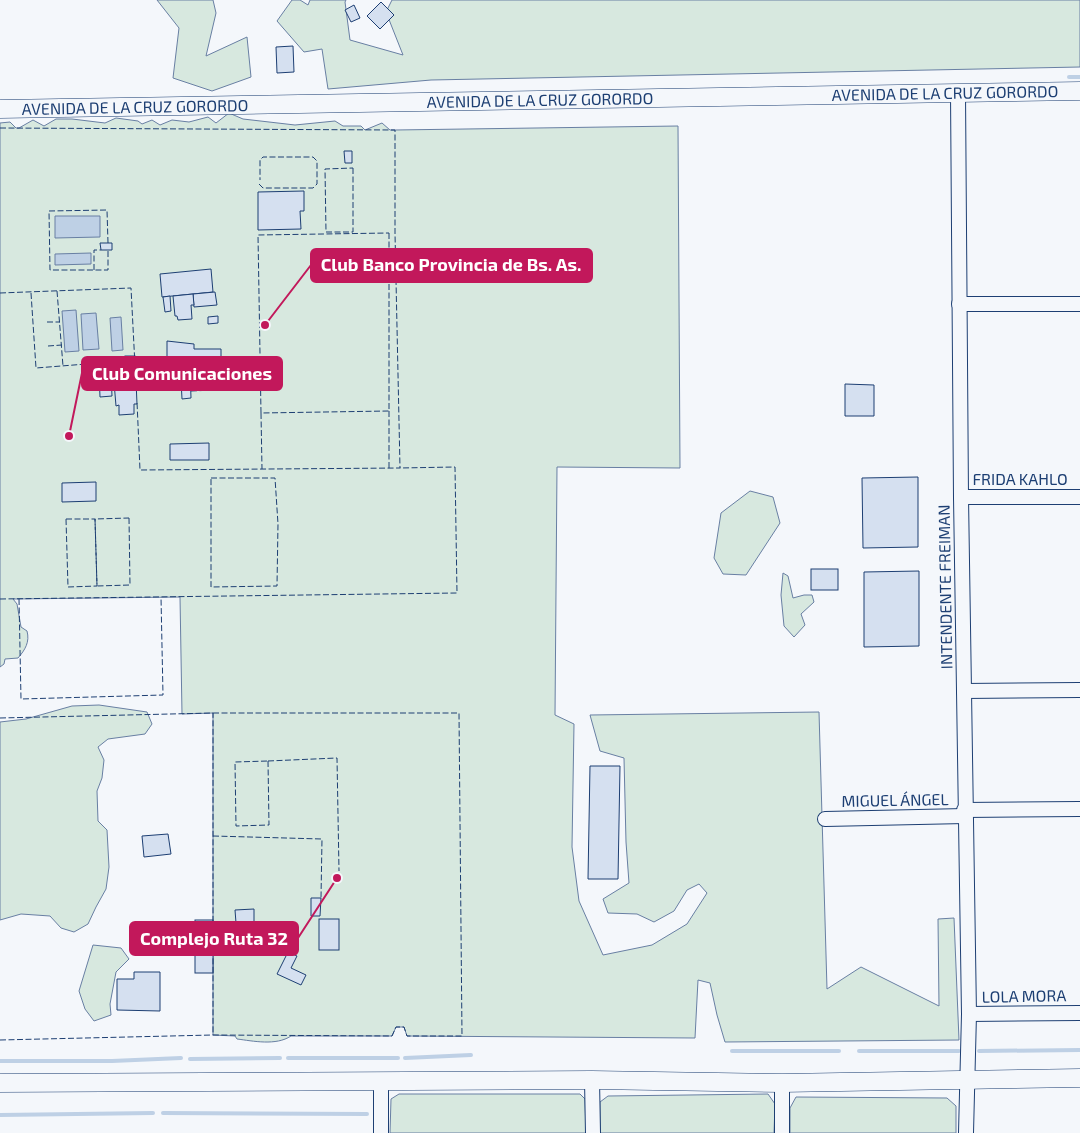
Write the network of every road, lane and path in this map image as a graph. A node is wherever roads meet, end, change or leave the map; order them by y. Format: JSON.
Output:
{"nodes":[{"id":1,"x":1080,"y":91,"type":"edge"},
{"id":2,"x":958,"y":93,"type":"junction"},
{"id":3,"x":0,"y":109,"type":"edge"},
{"id":4,"x":959,"y":304,"type":"junction"},
{"id":5,"x":1080,"y":304,"type":"edge"},
{"id":6,"x":961,"y":497,"type":"junction"},
{"id":7,"x":1080,"y":497,"type":"edge"},
{"id":8,"x":1080,"y":690,"type":"edge"},
{"id":9,"x":964,"y":691,"type":"junction"},
{"id":10,"x":1080,"y":809,"type":"edge"},
{"id":11,"x":965,"y":813,"type":"junction"},
{"id":12,"x":825,"y":819,"type":"dead end"},
{"id":13,"x":1080,"y":1012,"type":"edge"},
{"id":14,"x":969,"y":1014,"type":"junction"},
{"id":15,"x":1080,"y":1078,"type":"edge"},
{"id":16,"x":592,"y":1080,"type":"junction"},
{"id":17,"x":966,"y":1080,"type":"junction"},
{"id":18,"x":381,"y":1082,"type":"junction"},
{"id":19,"x":782,"y":1083,"type":"junction"},
{"id":20,"x":0,"y":1084,"type":"edge"},
{"id":21,"x":381,"y":1133,"type":"edge"},
{"id":22,"x":593,"y":1133,"type":"edge"},
{"id":23,"x":782,"y":1133,"type":"edge"},
{"id":24,"x":966,"y":1133,"type":"edge"}],
"edges":[{"from":1,"to":2,"type":"main road","name":"AVENIDA DE LA CRUZ GORORDO"},
{"from":2,"to":3,"type":"main road","name":"AVENIDA DE LA CRUZ GORORDO"},
{"from":2,"to":4,"type":"street","name":"INTENDENTE FREIMAN"},
{"from":4,"to":5,"type":"street"},
{"from":4,"to":6,"type":"street","name":"INTENDENTE FREIMAN"},
{"from":6,"to":7,"type":"street","name":"FRIDA KAHLO"},
{"from":6,"to":9,"type":"street","name":"INTENDENTE FREIMAN"},
{"from":8,"to":9,"type":"street"},
{"from":9,"to":11,"type":"street","name":"INTENDENTE FREIMAN"},
{"from":10,"to":11,"type":"street","name":"MIGUEL ÁNGEL"},
{"from":11,"to":12,"type":"street","name":"MIGUEL ÁNGEL"},
{"from":11,"to":14,"type":"street","name":"INTENDENTE FREIMAN"},
{"from":13,"to":14,"type":"street","name":"LOLA MORA"},
{"from":14,"to":17,"type":"street","name":"INTENDENTE FREIMAN"},
{"from":15,"to":17,"type":"main road"},
{"from":16,"to":18,"type":"main road"},
{"from":16,"to":19,"type":"main road"},
{"from":16,"to":22,"type":"street"},
{"from":17,"to":19,"type":"main road"},
{"from":17,"to":24,"type":"street","name":"INTENDENTE FREIMAN"},
{"from":18,"to":20,"type":"main road"},
{"from":18,"to":21,"type":"street"},
{"from":19,"to":23,"type":"street"}]}
